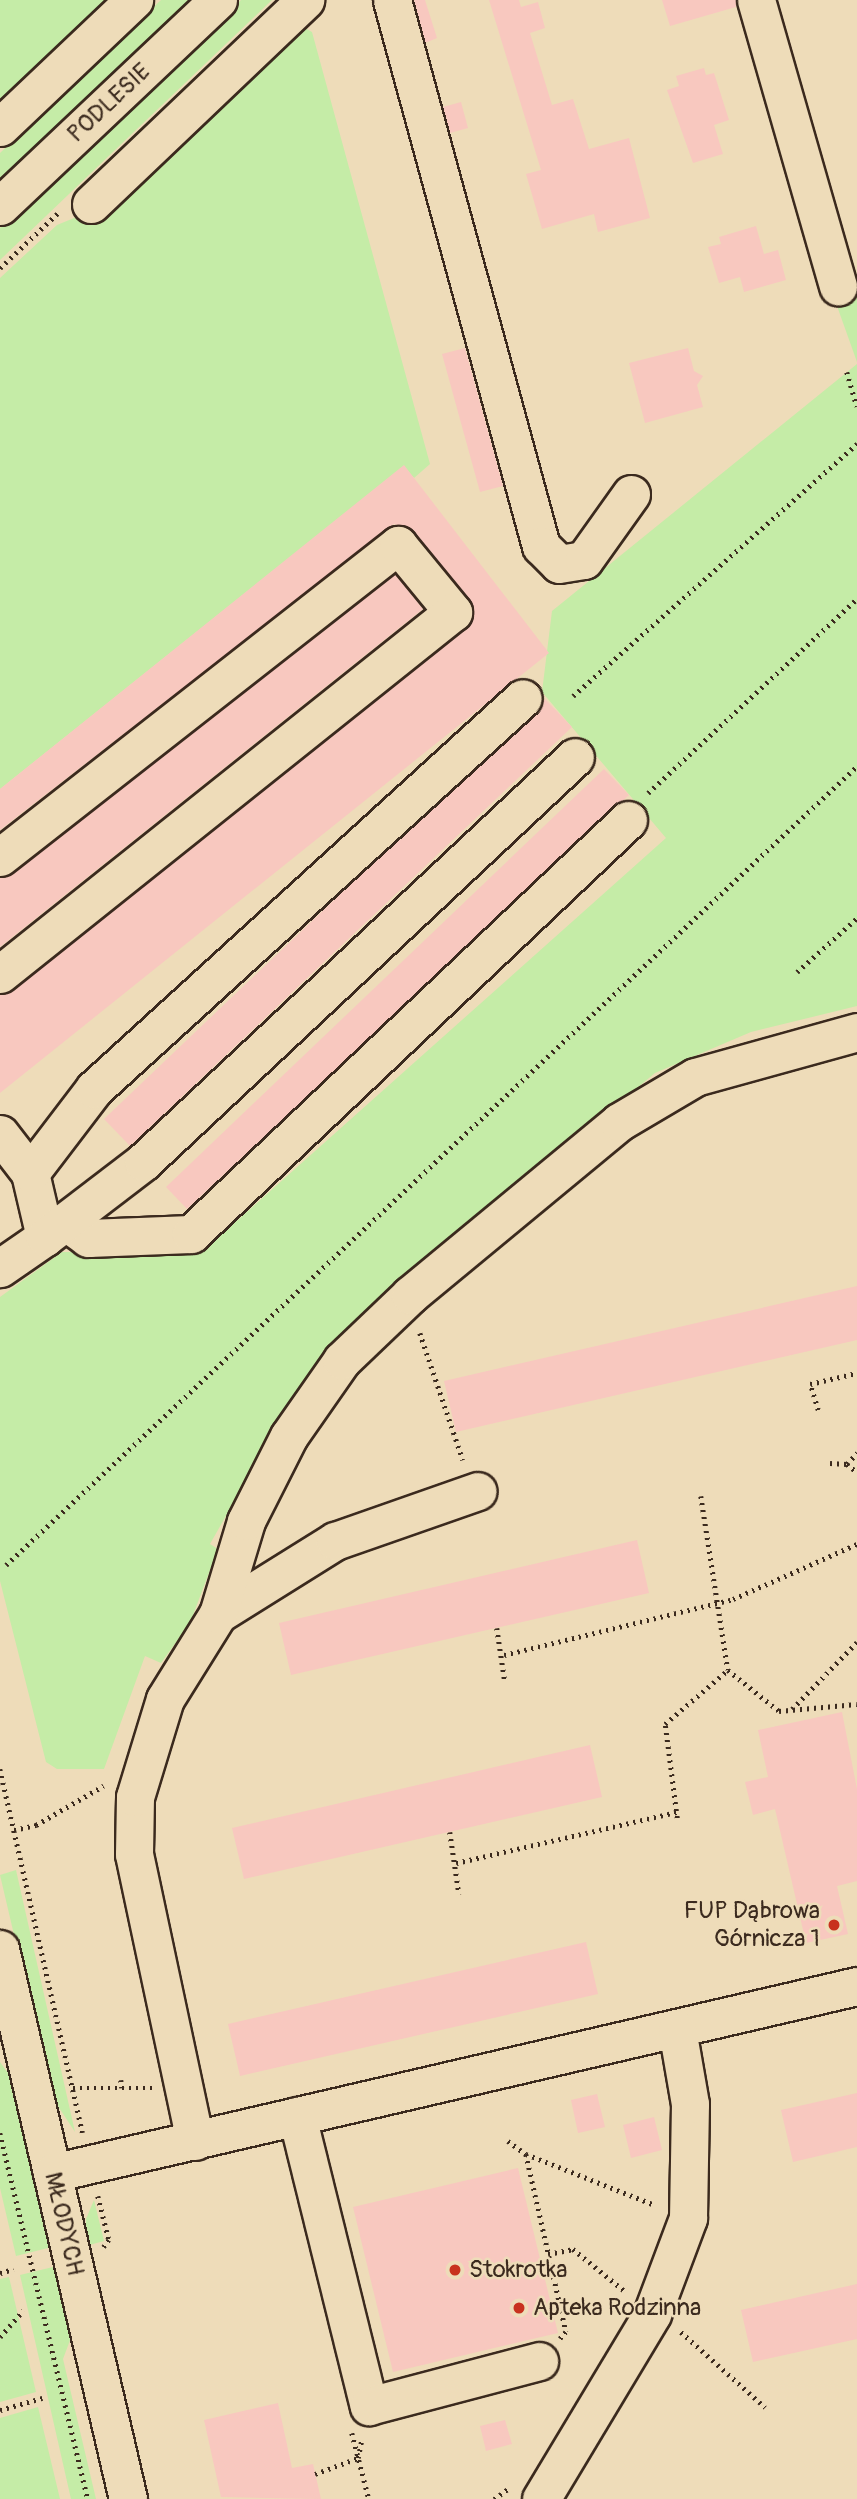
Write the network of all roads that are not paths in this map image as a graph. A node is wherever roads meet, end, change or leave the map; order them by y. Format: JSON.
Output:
{"nodes":[{"id":1,"x":134,"y":0,"type":"edge"},
{"id":2,"x":218,"y":0,"type":"edge"},
{"id":3,"x":305,"y":0,"type":"edge"},
{"id":4,"x":392,"y":0,"type":"edge"},
{"id":5,"x":756,"y":0,"type":"edge"},
{"id":6,"x":0,"y":127,"type":"edge"},
{"id":7,"x":80,"y":203,"type":"road end"},
{"id":8,"x":0,"y":206,"type":"edge"},
{"id":9,"x":838,"y":286,"type":"dead end"},
{"id":10,"x":631,"y":494,"type":"dead end"},
{"id":11,"x":523,"y":698,"type":"dead end"},
{"id":12,"x":575,"y":757,"type":"dead end"},
{"id":13,"x":638,"y":806,"type":"road end"},
{"id":14,"x":0,"y":857,"type":"edge"},
{"id":15,"x":0,"y":974,"type":"edge"},
{"id":16,"x":857,"y":1032,"type":"edge"},
{"id":17,"x":0,"y":1134,"type":"edge"},
{"id":18,"x":30,"y":1173,"type":"junction"},
{"id":19,"x":57,"y":1230,"type":"junction"},
{"id":20,"x":0,"y":1268,"type":"edge"},
{"id":21,"x":478,"y":1490,"type":"road end"},
{"id":22,"x":218,"y":1614,"type":"junction"},
{"id":23,"x":0,"y":1948,"type":"edge"},
{"id":24,"x":857,"y":1986,"type":"edge"},
{"id":25,"x":677,"y":2028,"type":"junction"},
{"id":26,"x":9,"y":2030,"type":"edge"},
{"id":27,"x":297,"y":2116,"type":"junction"},
{"id":28,"x":195,"y":2141,"type":"junction"},
{"id":29,"x":52,"y":2174,"type":"junction"},
{"id":30,"x":540,"y":2361,"type":"road end"},
{"id":31,"x":128,"y":2499,"type":"edge"},
{"id":32,"x":541,"y":2499,"type":"edge"}],
"edges":[{"from":1,"to":6,"type":"street"},
{"from":2,"to":8,"type":"street","name":"PODLESIE"},
{"from":3,"to":7,"type":"street"},
{"from":4,"to":10,"type":"street"},
{"from":5,"to":9,"type":"street"},
{"from":11,"to":18,"type":"street"},
{"from":12,"to":19,"type":"street"},
{"from":13,"to":19,"type":"street"},
{"from":14,"to":15,"type":"street"},
{"from":16,"to":22,"type":"street"},
{"from":17,"to":18,"type":"street"},
{"from":18,"to":19,"type":"street"},
{"from":19,"to":20,"type":"street"},
{"from":21,"to":22,"type":"street"},
{"from":22,"to":28,"type":"street"},
{"from":23,"to":26,"type":"street","name":"MŁODYCH"},
{"from":24,"to":25,"type":"street"},
{"from":25,"to":27,"type":"street"},
{"from":25,"to":32,"type":"street"},
{"from":26,"to":29,"type":"street","name":"MŁODYCH"},
{"from":27,"to":28,"type":"street"},
{"from":27,"to":30,"type":"street"},
{"from":28,"to":29,"type":"street"},
{"from":29,"to":31,"type":"street","name":"MŁODYCH"}]}
